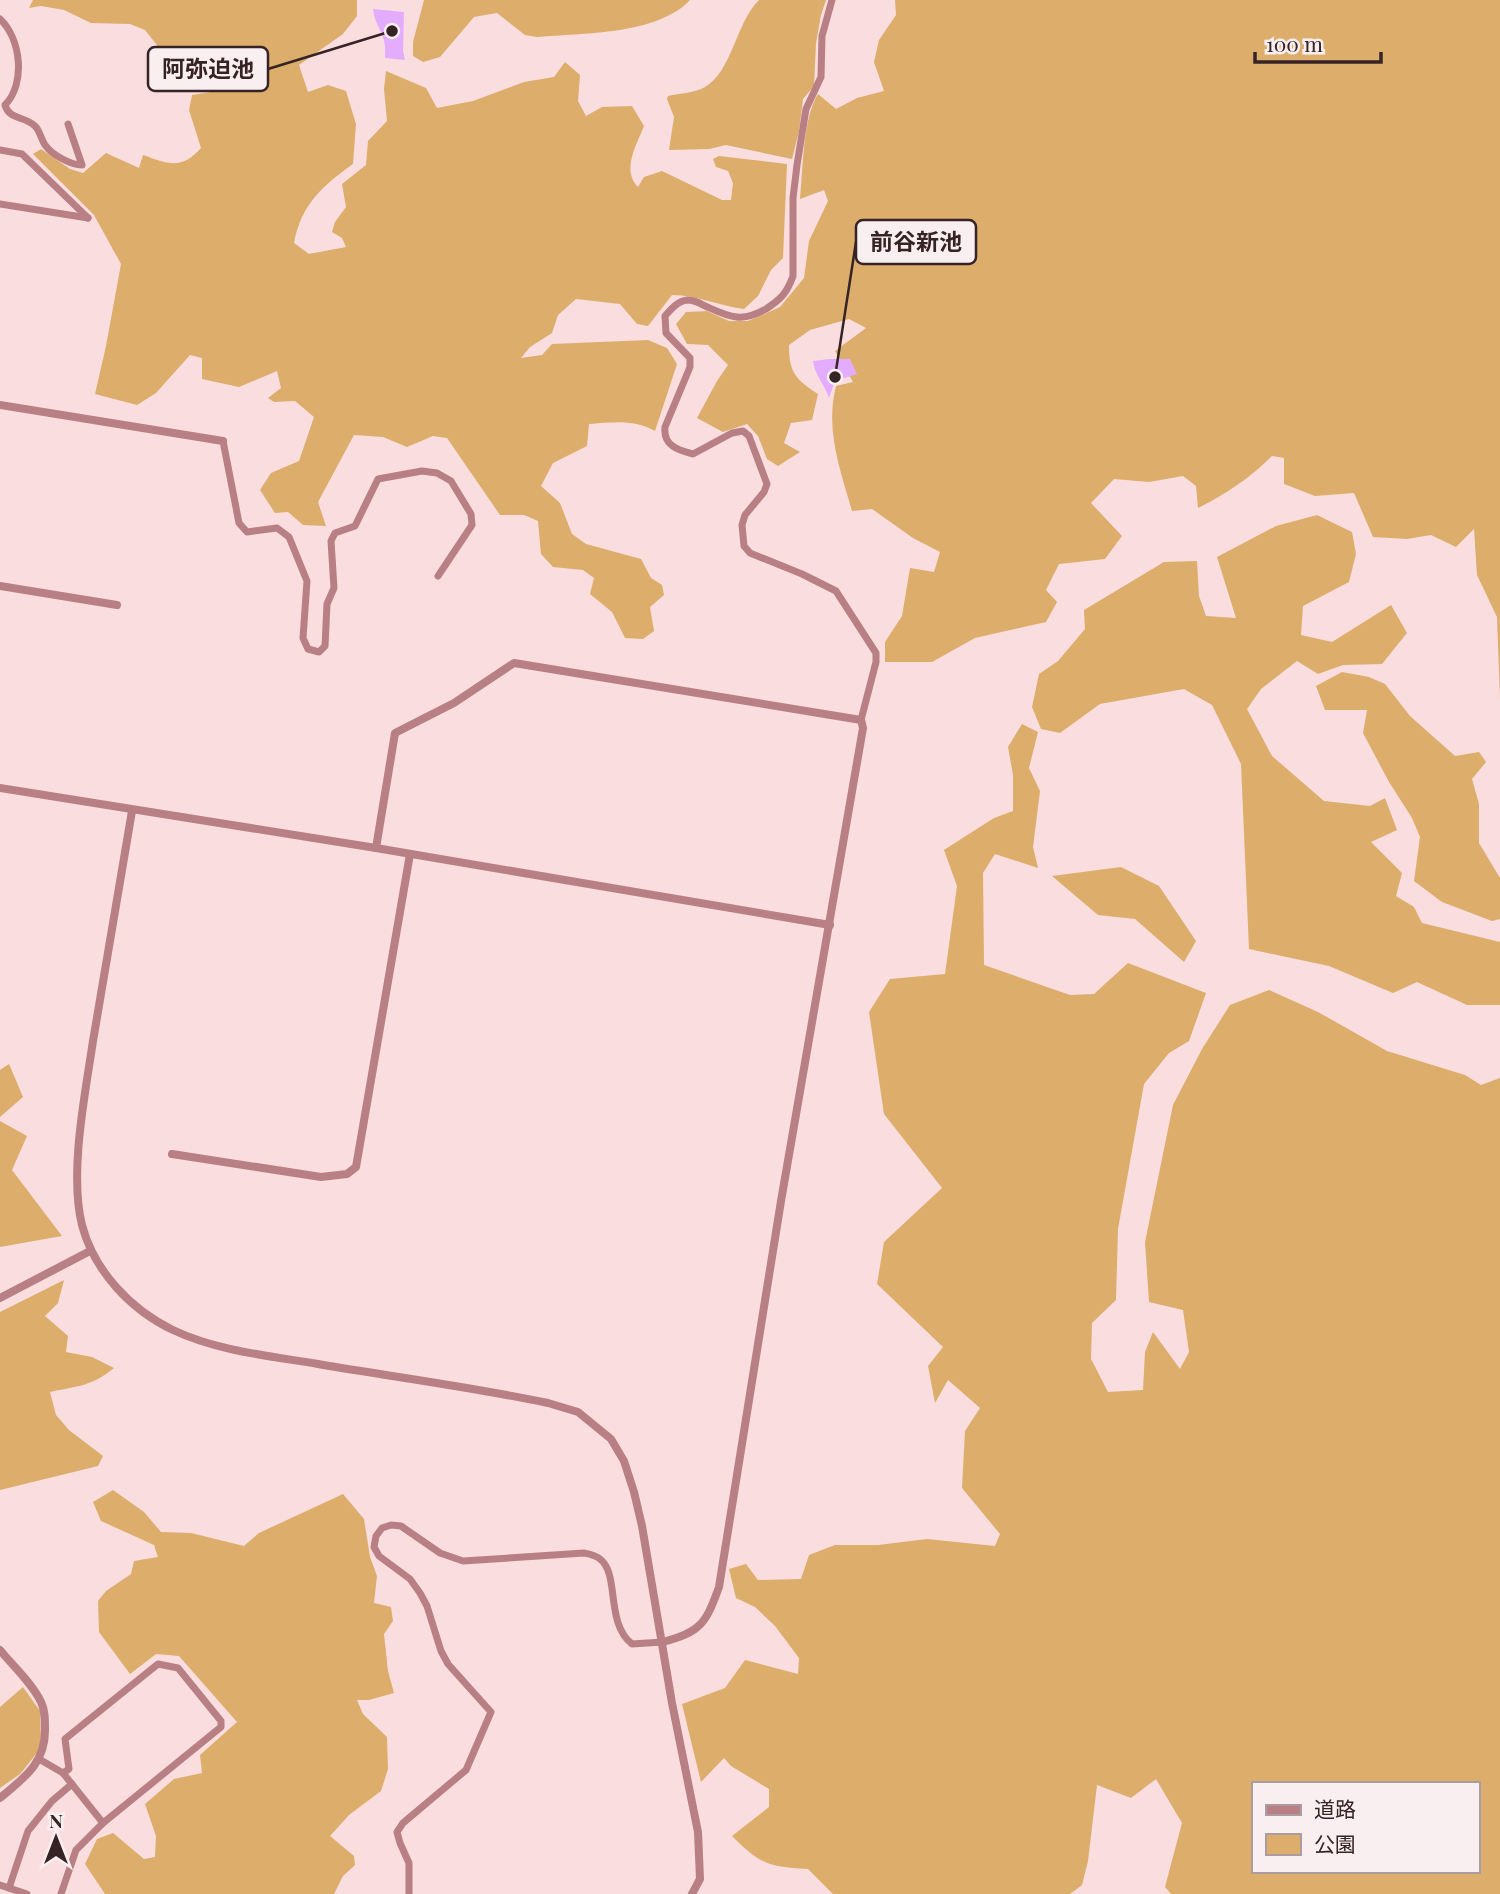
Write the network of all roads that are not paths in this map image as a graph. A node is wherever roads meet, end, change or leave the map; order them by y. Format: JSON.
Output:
{"nodes":[{"id":1,"x":832,"y":0,"type":"edge"},
{"id":2,"x":0,"y":19,"type":"edge"},
{"id":3,"x":68,"y":124,"type":"dead end"},
{"id":4,"x":0,"y":150,"type":"edge"},
{"id":5,"x":0,"y":204,"type":"edge"},
{"id":6,"x":0,"y":405,"type":"edge"},
{"id":7,"x":223,"y":441,"type":"joint"},
{"id":8,"x":438,"y":576,"type":"dead end"},
{"id":9,"x":0,"y":586,"type":"edge"},
{"id":10,"x":117,"y":605,"type":"dead end"},
{"id":11,"x":861,"y":720,"type":"junction"},
{"id":12,"x":0,"y":788,"type":"edge"},
{"id":13,"x":132,"y":811,"type":"junction"},
{"id":14,"x":376,"y":848,"type":"junction"},
{"id":15,"x":410,"y":854,"type":"junction"},
{"id":16,"x":830,"y":925,"type":"junction"},
{"id":17,"x":172,"y":1154,"type":"dead end"},
{"id":18,"x":90,"y":1251,"type":"junction"},
{"id":19,"x":0,"y":1298,"type":"edge"},
{"id":20,"x":663,"y":1642,"type":"junction"},
{"id":21,"x":0,"y":1650,"type":"edge"},
{"id":22,"x":40,"y":1759,"type":"junction"},
{"id":23,"x":63,"y":1773,"type":"junction"},
{"id":24,"x":72,"y":1784,"type":"junction"},
{"id":25,"x":0,"y":1798,"type":"edge"},
{"id":26,"x":103,"y":1823,"type":"junction"},
{"id":27,"x":0,"y":1885,"type":"edge"},
{"id":28,"x":9,"y":1888,"type":"junction"},
{"id":29,"x":27,"y":1894,"type":"edge"},
{"id":30,"x":61,"y":1894,"type":"edge"},
{"id":31,"x":409,"y":1894,"type":"edge"},
{"id":32,"x":692,"y":1894,"type":"edge"}],
"edges":[{"from":1,"to":11,"type":"street"},
{"from":2,"to":3,"type":"street"},
{"from":4,"to":5,"type":"street"},
{"from":6,"to":7,"type":"street"},
{"from":7,"to":8,"type":"street"},
{"from":9,"to":10,"type":"street"},
{"from":11,"to":14,"type":"street"},
{"from":11,"to":16,"type":"street"},
{"from":12,"to":13,"type":"street"},
{"from":13,"to":14,"type":"street"},
{"from":13,"to":18,"type":"street"},
{"from":14,"to":15,"type":"street"},
{"from":15,"to":16,"type":"street"},
{"from":15,"to":17,"type":"street"},
{"from":16,"to":20,"type":"street"},
{"from":18,"to":19,"type":"street"},
{"from":18,"to":20,"type":"street"},
{"from":20,"to":31,"type":"street"},
{"from":20,"to":32,"type":"street"},
{"from":21,"to":22,"type":"street"},
{"from":22,"to":23,"type":"street"},
{"from":22,"to":25,"type":"street"},
{"from":23,"to":24,"type":"street"},
{"from":23,"to":26,"type":"street"},
{"from":24,"to":26,"type":"street"},
{"from":24,"to":28,"type":"street"},
{"from":26,"to":30,"type":"street"},
{"from":27,"to":28,"type":"street"},
{"from":28,"to":29,"type":"street"}]}
